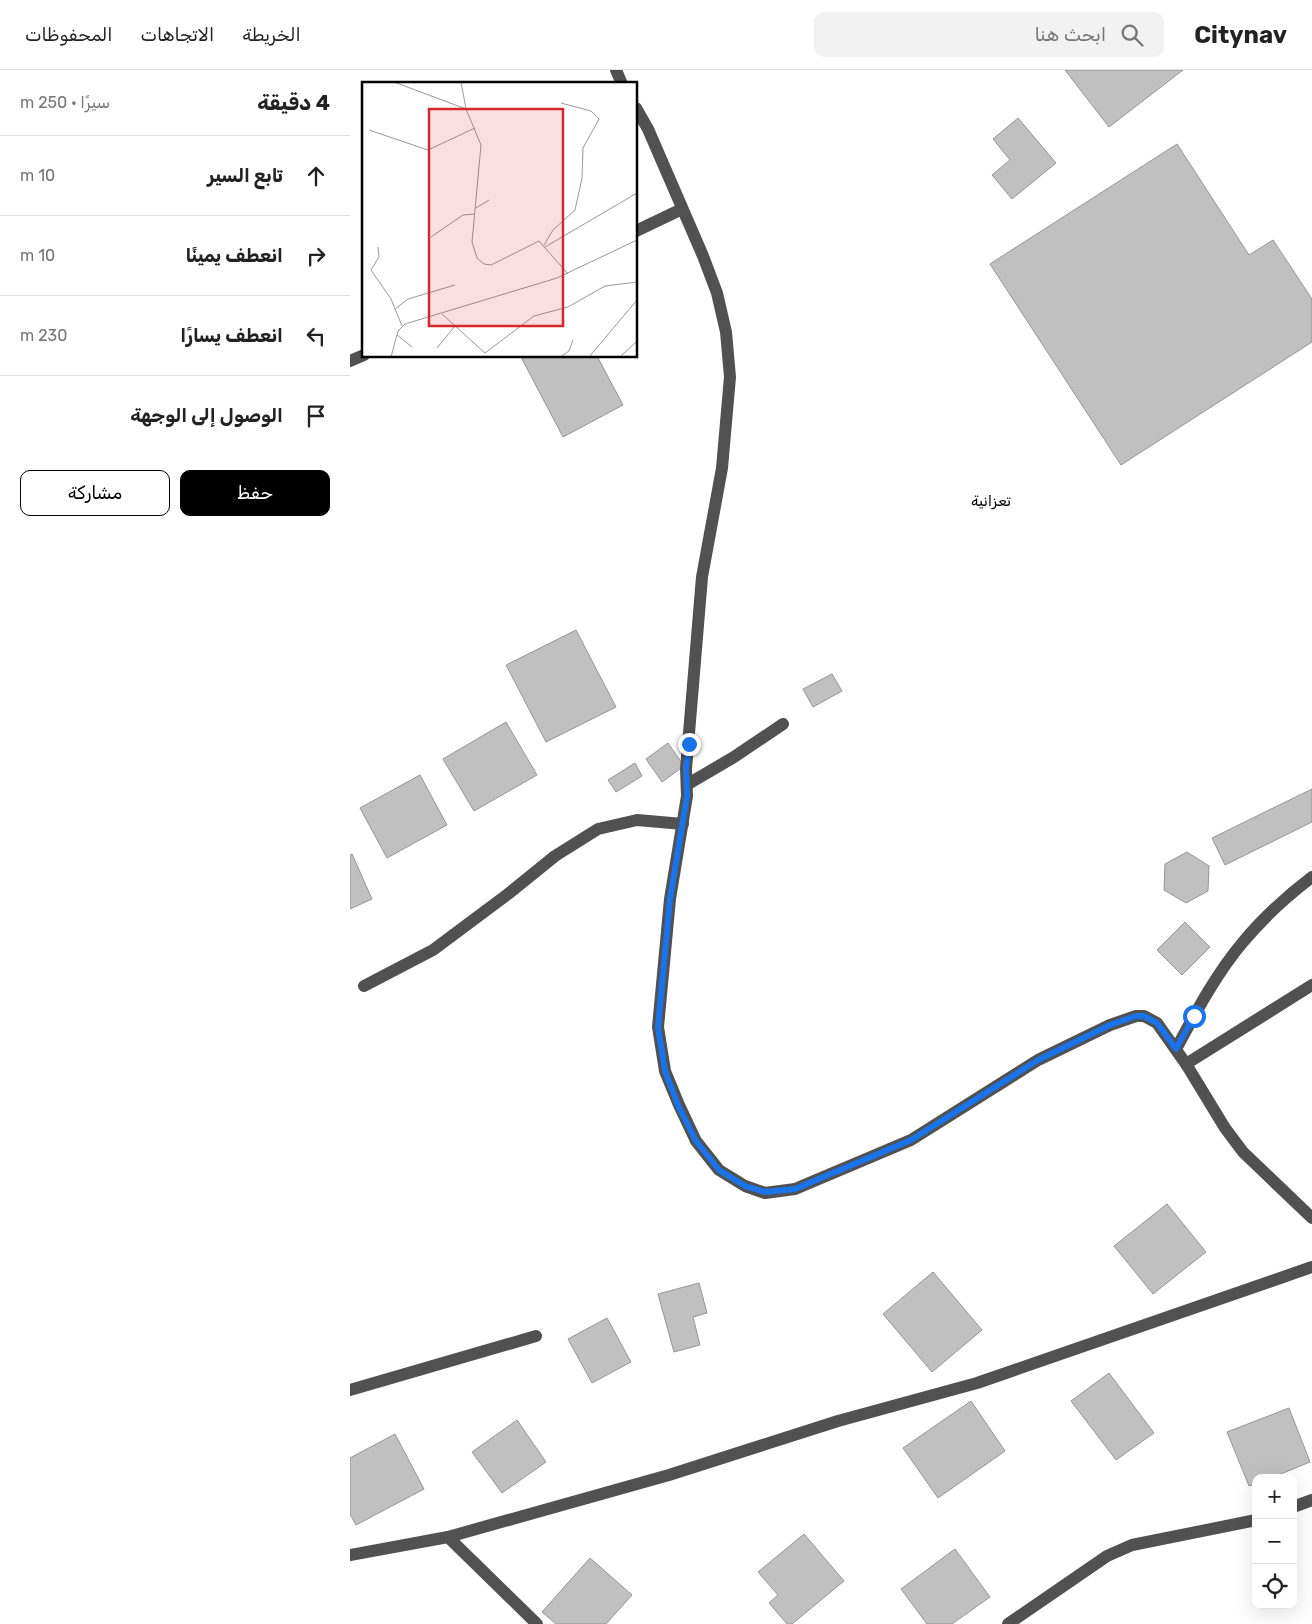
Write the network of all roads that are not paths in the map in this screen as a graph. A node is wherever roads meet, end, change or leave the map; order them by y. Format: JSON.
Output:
{"nodes":[{"id":1,"x":638,"y":112,"type":"edge"},
{"id":2,"x":682,"y":209,"type":"junction"},
{"id":3,"x":638,"y":230,"type":"edge"},
{"id":4,"x":362,"y":356,"type":"edge"},
{"id":5,"x":350,"y":360,"type":"edge"},
{"id":6,"x":783,"y":724,"type":"dead end"},
{"id":7,"x":688,"y":784,"type":"junction"},
{"id":8,"x":683,"y":824,"type":"junction"},
{"id":9,"x":1312,"y":877,"type":"edge"},
{"id":10,"x":1312,"y":985,"type":"edge"},
{"id":11,"x":364,"y":986,"type":"dead end"},
{"id":12,"x":1176,"y":1049,"type":"junction"},
{"id":13,"x":1186,"y":1064,"type":"junction"},
{"id":14,"x":1312,"y":1218,"type":"edge"},
{"id":15,"x":1312,"y":1267,"type":"edge"},
{"id":16,"x":536,"y":1336,"type":"dead end"},
{"id":17,"x":350,"y":1390,"type":"edge"},
{"id":18,"x":1312,"y":1500,"type":"edge"},
{"id":19,"x":1297,"y":1506,"type":"edge"},
{"id":20,"x":1252,"y":1521,"type":"edge"},
{"id":21,"x":448,"y":1537,"type":"junction"},
{"id":22,"x":350,"y":1555,"type":"edge"},
{"id":23,"x":537,"y":1624,"type":"edge"},
{"id":24,"x":1008,"y":1624,"type":"edge"}],
"edges":[{"from":1,"to":2,"type":"street"},
{"from":2,"to":3,"type":"street"},
{"from":2,"to":7,"type":"street"},
{"from":4,"to":5,"type":"street"},
{"from":6,"to":7,"type":"street"},
{"from":7,"to":8,"type":"street"},
{"from":8,"to":11,"type":"street"},
{"from":8,"to":12,"type":"street"},
{"from":9,"to":12,"type":"street"},
{"from":10,"to":13,"type":"street"},
{"from":12,"to":13,"type":"street"},
{"from":13,"to":14,"type":"street"},
{"from":15,"to":21,"type":"street"},
{"from":16,"to":17,"type":"street"},
{"from":18,"to":19,"type":"street"},
{"from":20,"to":24,"type":"street"},
{"from":21,"to":22,"type":"street"},
{"from":21,"to":23,"type":"street"}]}
